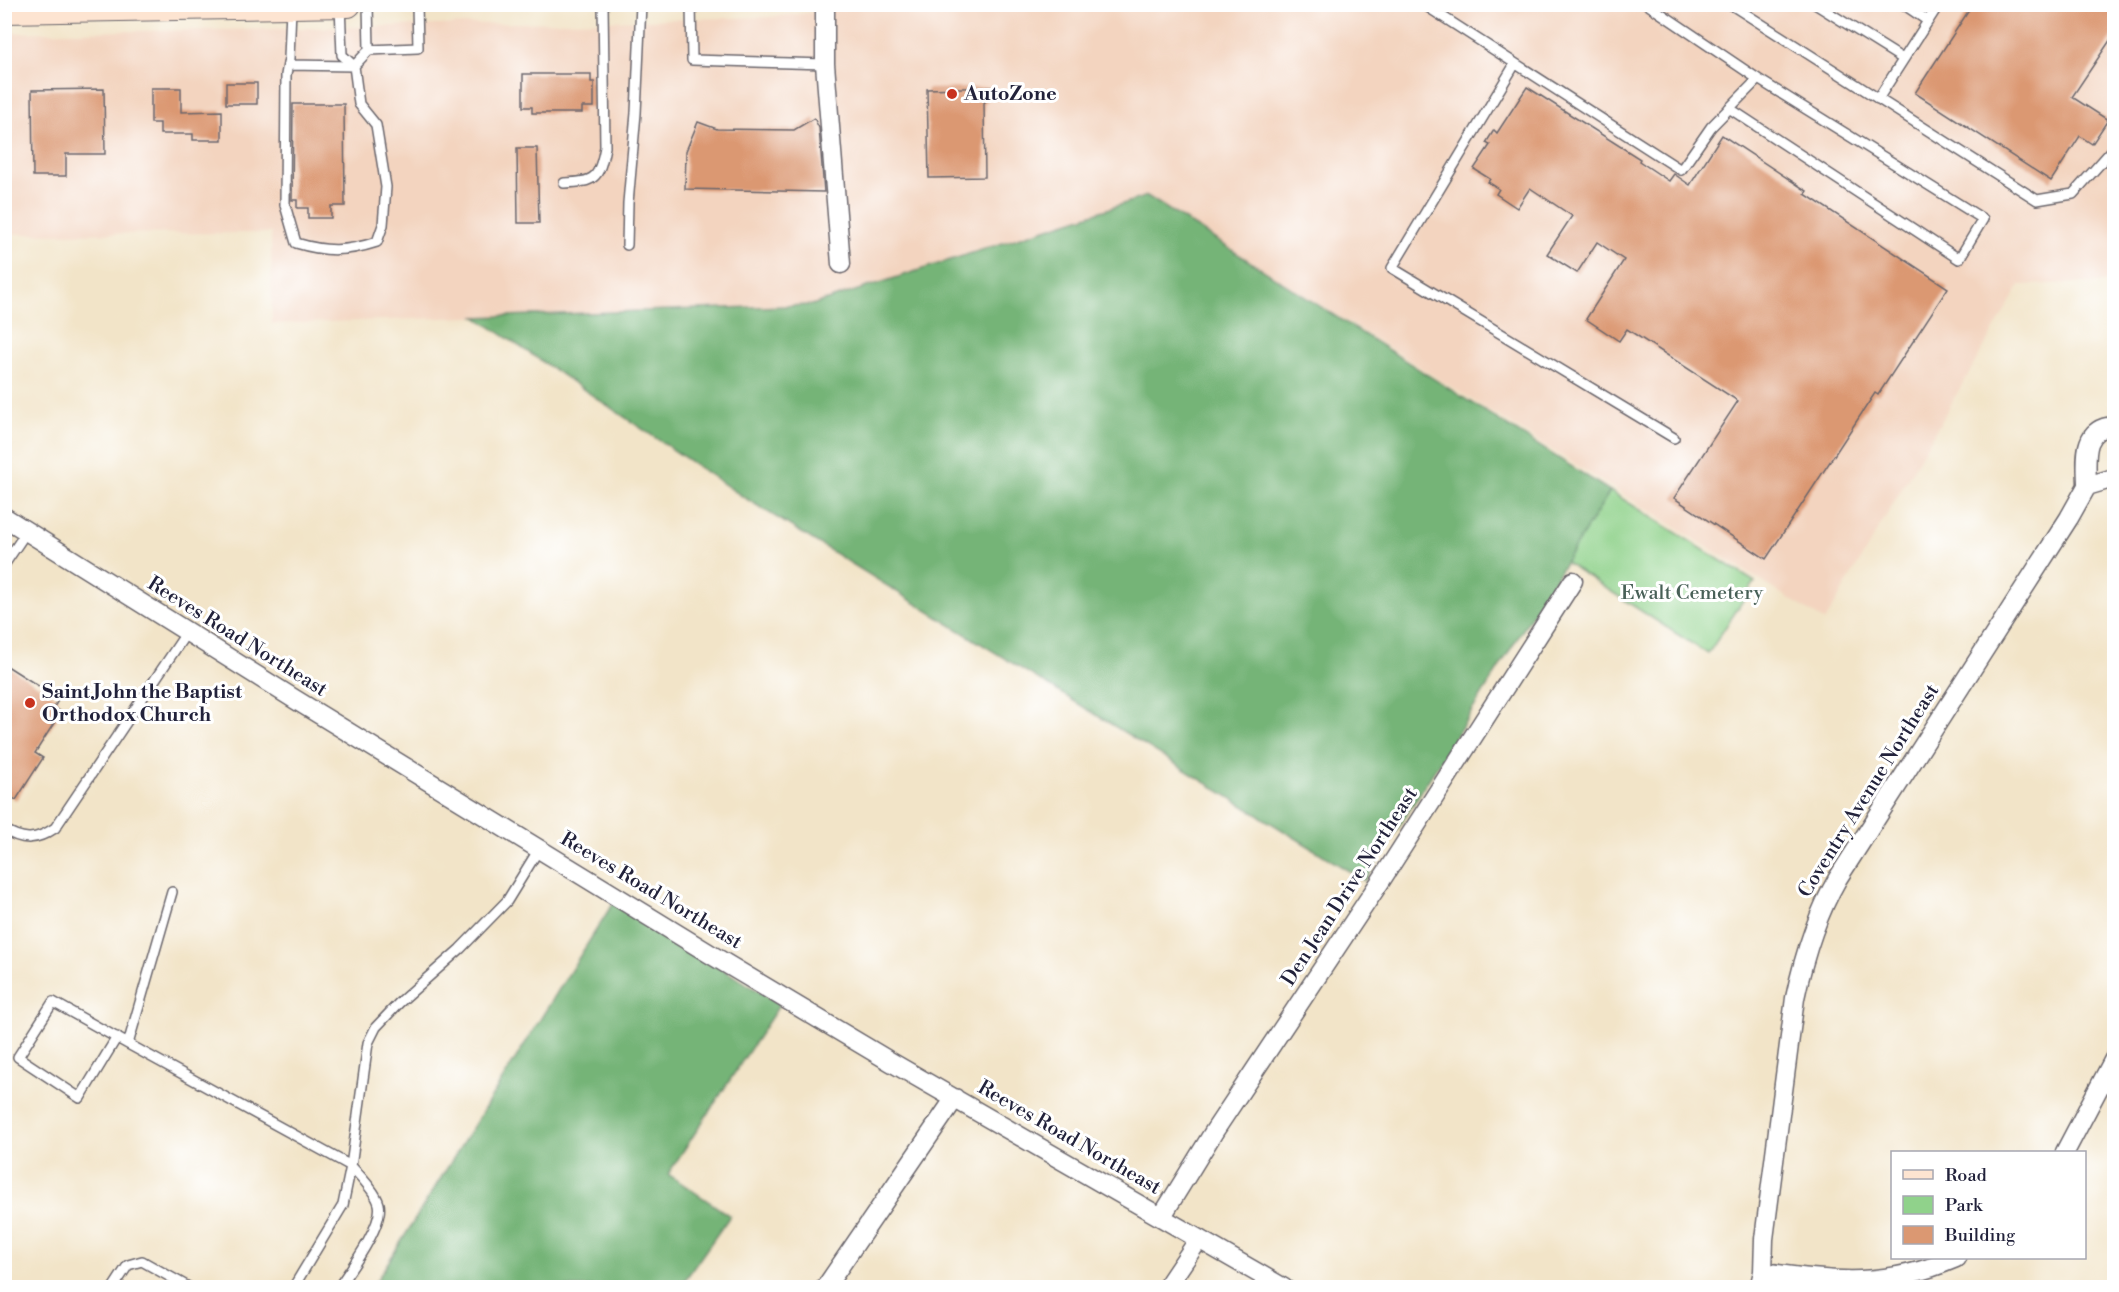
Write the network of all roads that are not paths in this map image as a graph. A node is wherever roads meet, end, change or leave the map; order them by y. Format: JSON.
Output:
{"nodes":[{"id":1,"x":348,"y":4,"type":"edge"},
{"id":2,"x":368,"y":4,"type":"edge"},
{"id":3,"x":417,"y":4,"type":"edge"},
{"id":4,"x":603,"y":4,"type":"edge"},
{"id":5,"x":641,"y":4,"type":"edge"},
{"id":6,"x":691,"y":4,"type":"edge"},
{"id":7,"x":825,"y":4,"type":"edge"},
{"id":8,"x":1423,"y":4,"type":"edge"},
{"id":9,"x":1647,"y":4,"type":"edge"},
{"id":10,"x":1730,"y":4,"type":"edge"},
{"id":11,"x":1815,"y":4,"type":"edge"},
{"id":12,"x":1902,"y":4,"type":"edge"},
{"id":13,"x":1939,"y":4,"type":"edge"},
{"id":14,"x":291,"y":5,"type":"edge"},
{"id":15,"x":340,"y":5,"type":"edge"},
{"id":16,"x":4,"y":10,"type":"edge"},
{"id":17,"x":1928,"y":21,"type":"junction"},
{"id":18,"x":369,"y":50,"type":"junction"},
{"id":19,"x":1904,"y":59,"type":"junction"},
{"id":20,"x":825,"y":64,"type":"junction"},
{"id":21,"x":1515,"y":64,"type":"junction"},
{"id":22,"x":288,"y":65,"type":"junction"},
{"id":23,"x":354,"y":66,"type":"junction"},
{"id":24,"x":1758,"y":79,"type":"junction"},
{"id":25,"x":1878,"y":99,"type":"junction"},
{"id":26,"x":1729,"y":108,"type":"junction"},
{"id":27,"x":2115,"y":148,"type":"edge"},
{"id":28,"x":564,"y":183,"type":"dead end"},
{"id":29,"x":627,"y":244,"type":"dead end"},
{"id":30,"x":841,"y":264,"type":"dead end"},
{"id":31,"x":2115,"y":426,"type":"edge"},
{"id":32,"x":1674,"y":438,"type":"dead end"},
{"id":33,"x":2115,"y":478,"type":"edge"},
{"id":34,"x":2087,"y":486,"type":"junction"},
{"id":35,"x":4,"y":517,"type":"edge"},
{"id":36,"x":27,"y":531,"type":"junction"},
{"id":37,"x":4,"y":565,"type":"edge"},
{"id":38,"x":1573,"y":581,"type":"dead end"},
{"id":39,"x":187,"y":632,"type":"junction"},
{"id":40,"x":4,"y":829,"type":"edge"},
{"id":41,"x":539,"y":849,"type":"junction"},
{"id":42,"x":172,"y":892,"type":"dead end"},
{"id":43,"x":117,"y":1037,"type":"junction"},
{"id":44,"x":128,"y":1044,"type":"junction"},
{"id":45,"x":2115,"y":1059,"type":"edge"},
{"id":46,"x":955,"y":1098,"type":"junction"},
{"id":47,"x":2066,"y":1151,"type":"edge"},
{"id":48,"x":351,"y":1166,"type":"junction"},
{"id":49,"x":1162,"y":1216,"type":"junction"},
{"id":50,"x":1199,"y":1239,"type":"junction"},
{"id":51,"x":1951,"y":1259,"type":"edge"},
{"id":52,"x":1761,"y":1280,"type":"edge"},
{"id":53,"x":112,"y":1287,"type":"edge"},
{"id":54,"x":190,"y":1287,"type":"edge"},
{"id":55,"x":293,"y":1287,"type":"edge"},
{"id":56,"x":338,"y":1287,"type":"edge"},
{"id":57,"x":825,"y":1287,"type":"edge"},
{"id":58,"x":1166,"y":1287,"type":"edge"},
{"id":59,"x":1284,"y":1287,"type":"edge"}],
"edges":[{"from":1,"to":15,"type":"main road"},
{"from":2,"to":18,"type":"lane"},
{"from":3,"to":18,"type":"lane"},
{"from":4,"to":28,"type":"lane"},
{"from":5,"to":29,"type":"lane"},
{"from":6,"to":20,"type":"lane"},
{"from":7,"to":20,"type":"street"},
{"from":8,"to":21,"type":"lane"},
{"from":9,"to":24,"type":"lane"},
{"from":10,"to":25,"type":"lane"},
{"from":11,"to":19,"type":"lane"},
{"from":12,"to":17,"type":"lane"},
{"from":13,"to":17,"type":"lane"},
{"from":14,"to":15,"type":"main road"},
{"from":14,"to":16,"type":"main road"},
{"from":14,"to":22,"type":"lane"},
{"from":15,"to":23,"type":"lane"},
{"from":17,"to":19,"type":"lane"},
{"from":18,"to":23,"type":"lane"},
{"from":19,"to":25,"type":"lane"},
{"from":20,"to":30,"type":"street"},
{"from":21,"to":26,"type":"lane"},
{"from":21,"to":32,"type":"lane"},
{"from":22,"to":23,"type":"lane"},
{"from":22,"to":23,"type":"lane"},
{"from":24,"to":26,"type":"lane"},
{"from":24,"to":26,"type":"lane"},
{"from":25,"to":27,"type":"lane"},
{"from":31,"to":34,"type":"street"},
{"from":33,"to":34,"type":"street"},
{"from":34,"to":52,"type":"street","name":"Coventry Avenue Northeast"},
{"from":35,"to":36,"type":"street","name":"Reeves Road Northeast"},
{"from":36,"to":37,"type":"lane"},
{"from":36,"to":39,"type":"street","name":"Reeves Road Northeast"},
{"from":38,"to":49,"type":"street","name":"Den Jean Drive Northeast"},
{"from":39,"to":40,"type":"lane"},
{"from":39,"to":41,"type":"street","name":"Reeves Road Northeast"},
{"from":41,"to":46,"type":"street","name":"Reeves Road Northeast"},
{"from":41,"to":48,"type":"lane"},
{"from":42,"to":44,"type":"lane"},
{"from":43,"to":43,"type":"lane"},
{"from":43,"to":44,"type":"lane"},
{"from":44,"to":48,"type":"lane"},
{"from":45,"to":47,"type":"street"},
{"from":46,"to":49,"type":"street","name":"Reeves Road Northeast"},
{"from":46,"to":57,"type":"street"},
{"from":48,"to":55,"type":"lane"},
{"from":48,"to":56,"type":"lane"},
{"from":49,"to":50,"type":"street","name":"Reeves Road Northeast"},
{"from":50,"to":58,"type":"street"},
{"from":50,"to":59,"type":"street","name":"Reeves Road Northeast"},
{"from":51,"to":52,"type":"street"},
{"from":53,"to":54,"type":"lane"}]}
